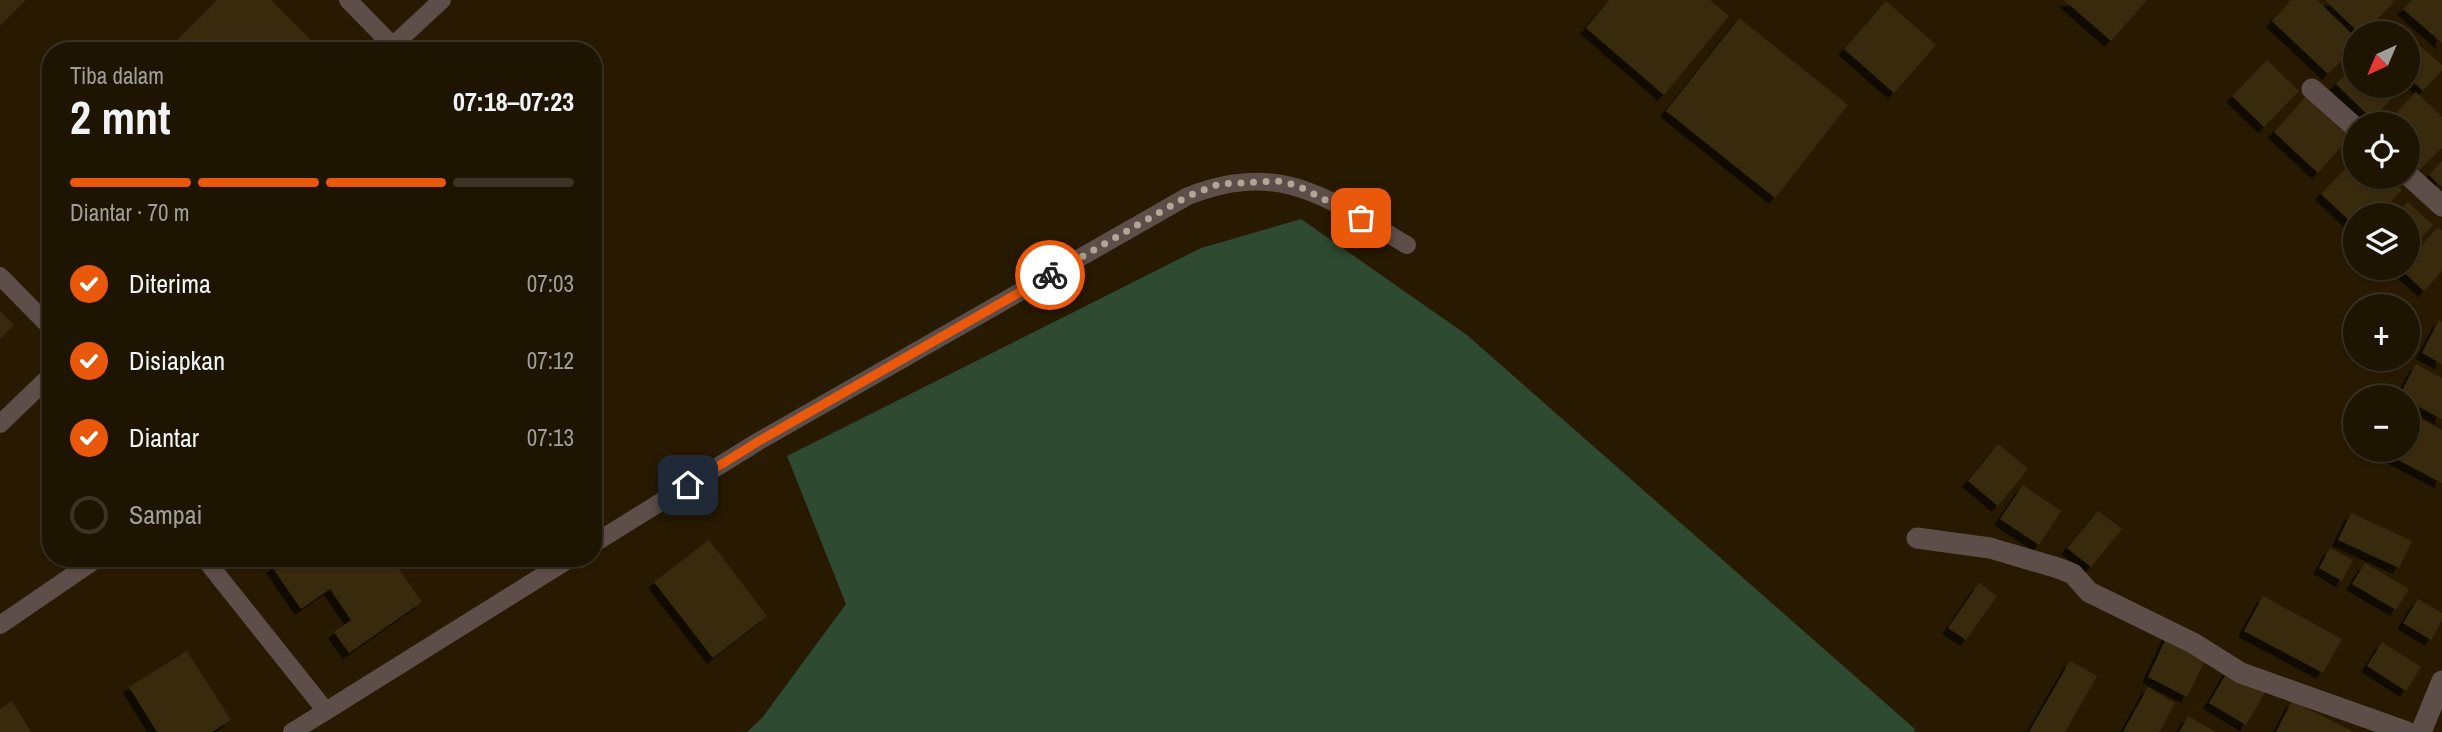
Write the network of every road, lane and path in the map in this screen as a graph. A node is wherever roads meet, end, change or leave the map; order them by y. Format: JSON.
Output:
{"nodes":[{"id":1,"x":348,"y":0,"type":"edge"},
{"id":2,"x":442,"y":0,"type":"edge"},
{"id":3,"x":384,"y":42,"type":"edge"},
{"id":4,"x":396,"y":42,"type":"edge"},
{"id":5,"x":2312,"y":89,"type":"dead end"},
{"id":6,"x":2343,"y":116,"type":"edge"},
{"id":7,"x":2420,"y":186,"type":"edge"},
{"id":8,"x":2442,"y":206,"type":"edge"},
{"id":9,"x":1407,"y":245,"type":"dead end"},
{"id":10,"x":0,"y":276,"type":"edge"},
{"id":11,"x":42,"y":319,"type":"edge"},
{"id":12,"x":42,"y":384,"type":"edge"},
{"id":13,"x":0,"y":424,"type":"edge"},
{"id":14,"x":602,"y":538,"type":"edge"},
{"id":15,"x":1917,"y":538,"type":"dead end"},
{"id":16,"x":85,"y":567,"type":"edge"},
{"id":17,"x":211,"y":567,"type":"edge"},
{"id":18,"x":557,"y":567,"type":"edge"},
{"id":19,"x":0,"y":625,"type":"edge"},
{"id":20,"x":2442,"y":681,"type":"edge"},
{"id":21,"x":326,"y":711,"type":"junction"},
{"id":22,"x":292,"y":732,"type":"edge"},
{"id":23,"x":2407,"y":732,"type":"edge"},
{"id":24,"x":2421,"y":732,"type":"edge"}],
"edges":[{"from":1,"to":3,"type":"lane"},
{"from":2,"to":4,"type":"lane"},
{"from":5,"to":6,"type":"street"},
{"from":7,"to":8,"type":"street"},
{"from":9,"to":14,"type":"lane"},
{"from":10,"to":11,"type":"lane"},
{"from":12,"to":13,"type":"lane"},
{"from":15,"to":23,"type":"street"},
{"from":16,"to":19,"type":"lane"},
{"from":17,"to":21,"type":"lane"},
{"from":18,"to":21,"type":"lane"},
{"from":20,"to":24,"type":"street"},
{"from":21,"to":22,"type":"lane"}]}
